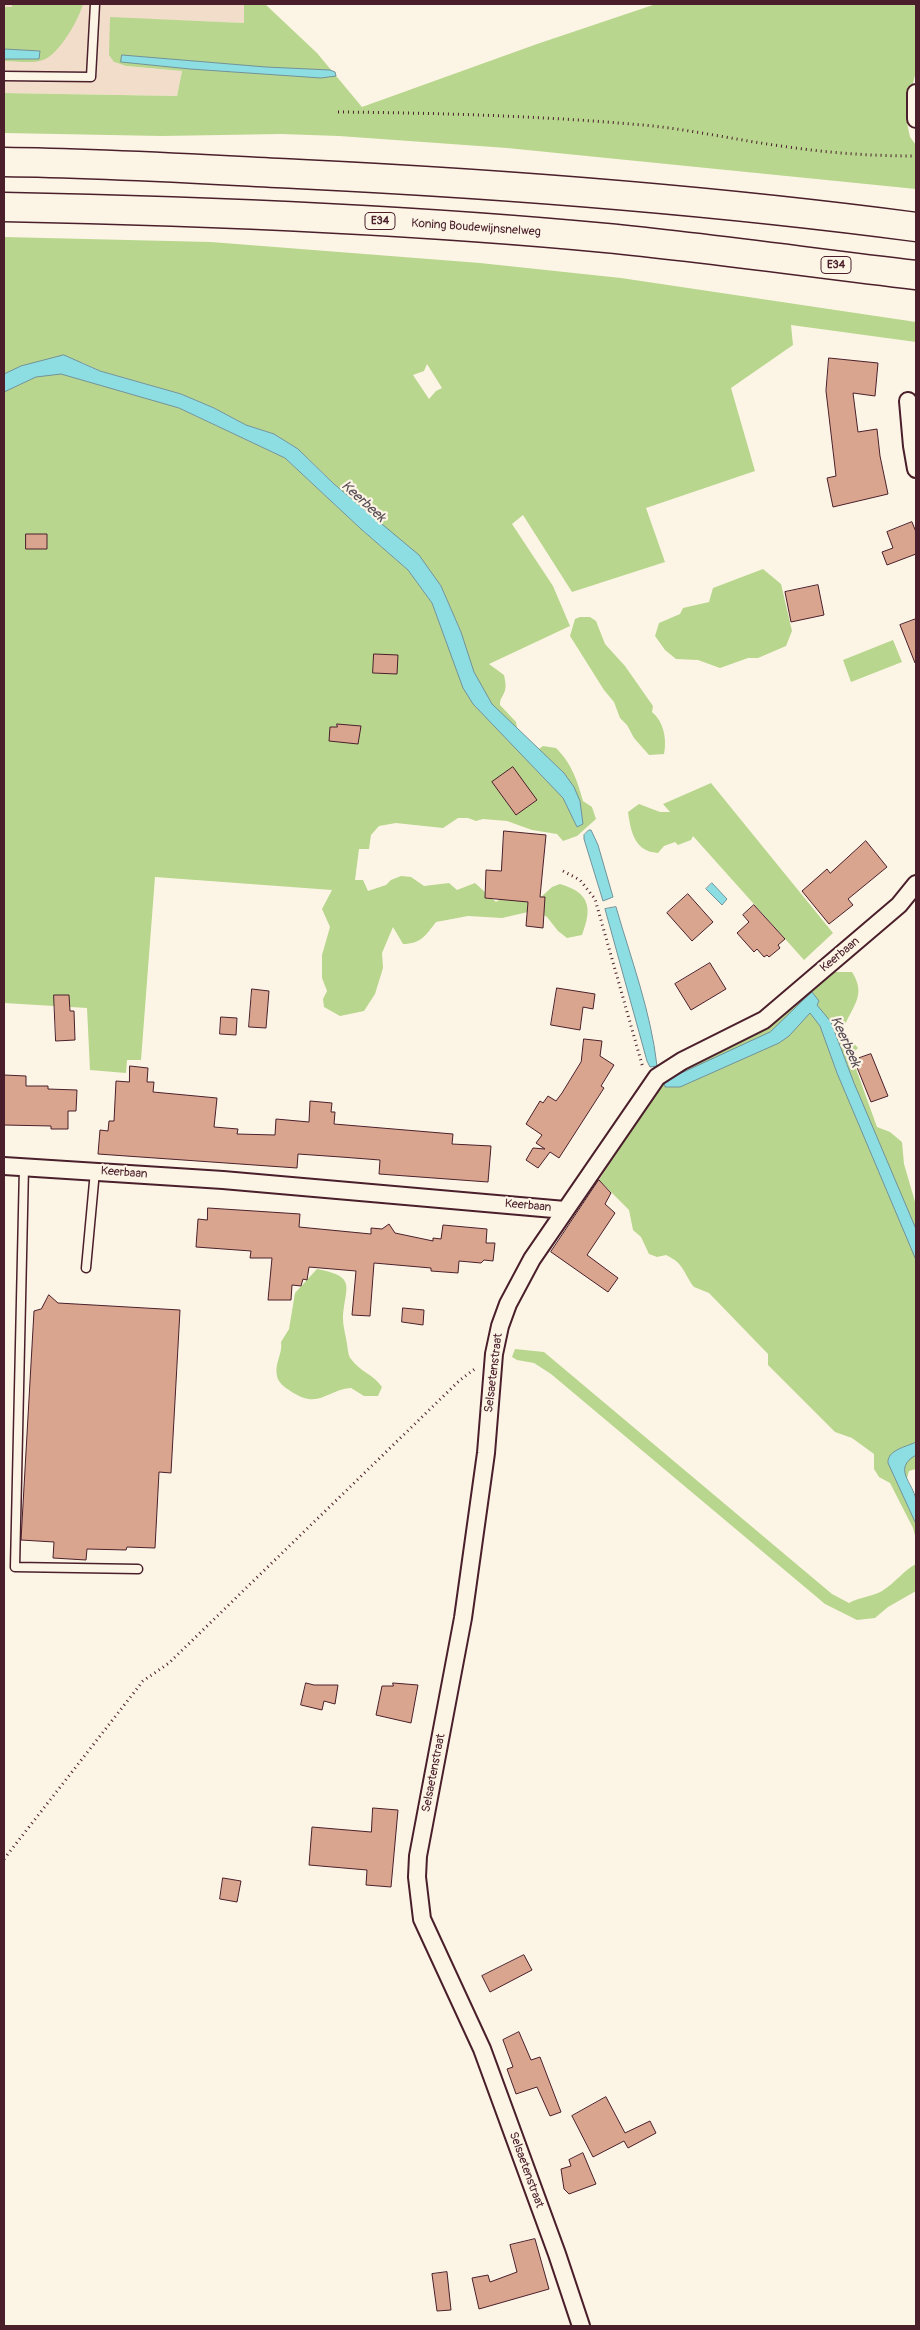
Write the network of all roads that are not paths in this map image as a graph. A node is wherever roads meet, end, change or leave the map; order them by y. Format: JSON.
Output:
{"nodes":[{"id":1,"x":95,"y":4,"type":"edge"},
{"id":2,"x":4,"y":76,"type":"edge"},
{"id":3,"x":916,"y":93,"type":"edge"},
{"id":4,"x":916,"y":119,"type":"edge"},
{"id":5,"x":4,"y":162,"type":"edge"},
{"id":6,"x":4,"y":207,"type":"edge"},
{"id":7,"x":916,"y":227,"type":"edge"},
{"id":8,"x":916,"y":275,"type":"edge"},
{"id":9,"x":908,"y":401,"type":"dead end"},
{"id":10,"x":916,"y":469,"type":"edge"},
{"id":11,"x":916,"y":884,"type":"edge"},
{"id":12,"x":4,"y":1166,"type":"edge"},
{"id":13,"x":24,"y":1167,"type":"junction"},
{"id":14,"x":95,"y":1171,"type":"junction"},
{"id":15,"x":565,"y":1210,"type":"junction"},
{"id":16,"x":86,"y":1268,"type":"dead end"},
{"id":17,"x":138,"y":1570,"type":"dead end"},
{"id":18,"x":581,"y":2326,"type":"edge"}],
"edges":[{"from":1,"to":2,"type":"lane"},
{"from":3,"to":4,"type":"street"},
{"from":5,"to":7,"type":"highway"},
{"from":6,"to":8,"type":"highway","name":"Koning Boudewijnsnelweg","number":"E34"},
{"from":9,"to":10,"type":"street"},
{"from":11,"to":15,"type":"street","name":"Keerbaan"},
{"from":12,"to":13,"type":"street","name":"Keerbaan"},
{"from":13,"to":14,"type":"street","name":"Keerbaan"},
{"from":13,"to":17,"type":"lane"},
{"from":14,"to":15,"type":"street","name":"Keerbaan"},
{"from":14,"to":16,"type":"lane"},
{"from":15,"to":18,"type":"street","name":"Selsaetenstraat"}]}
